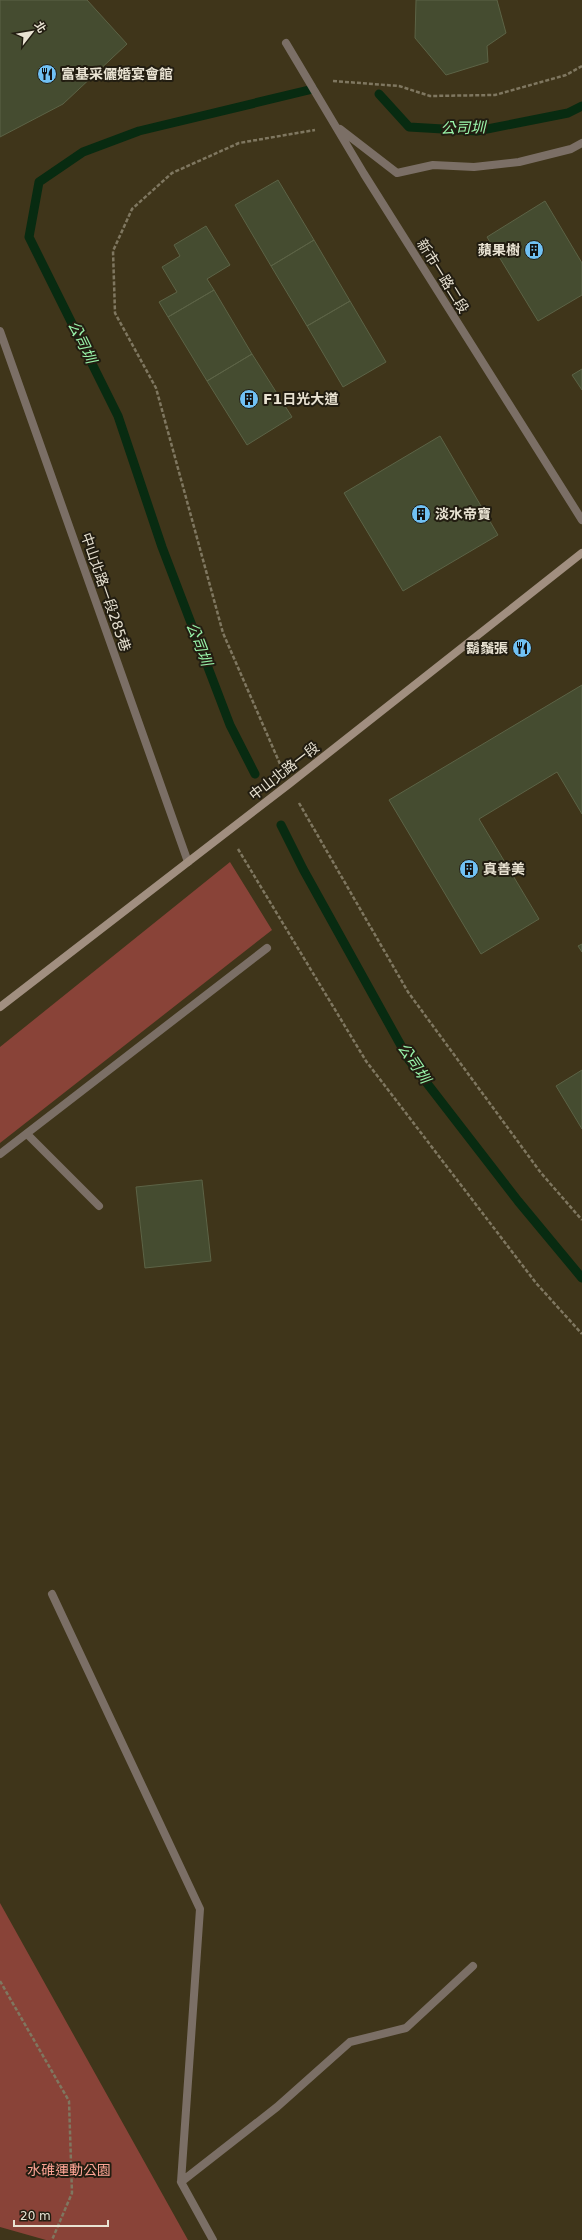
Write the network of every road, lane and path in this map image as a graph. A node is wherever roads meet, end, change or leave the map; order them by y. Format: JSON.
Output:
{"nodes":[{"id":1,"x":286,"y":43,"type":"dead end"},
{"id":2,"x":582,"y":66,"type":"edge"},
{"id":3,"x":308,"y":79,"type":"junction"},
{"id":4,"x":336,"y":126,"type":"junction"},
{"id":5,"x":582,"y":143,"type":"edge"},
{"id":6,"x":0,"y":330,"type":"edge"},
{"id":7,"x":582,"y":520,"type":"edge"},
{"id":8,"x":582,"y":553,"type":"edge"},
{"id":9,"x":289,"y":784,"type":"junction"},
{"id":10,"x":227,"y":831,"type":"junction"},
{"id":11,"x":188,"y":862,"type":"junction"},
{"id":12,"x":267,"y":948,"type":"dead end"},
{"id":13,"x":0,"y":1007,"type":"edge"},
{"id":14,"x":27,"y":1134,"type":"junction"},
{"id":15,"x":0,"y":1154,"type":"edge"},
{"id":16,"x":98,"y":1206,"type":"dead end"},
{"id":17,"x":582,"y":1220,"type":"edge"},
{"id":18,"x":582,"y":1334,"type":"edge"},
{"id":19,"x":52,"y":1594,"type":"dead end"},
{"id":20,"x":472,"y":1966,"type":"dead end"},
{"id":21,"x":0,"y":1981,"type":"edge"},
{"id":22,"x":181,"y":2182,"type":"junction"},
{"id":23,"x":52,"y":2240,"type":"edge"},
{"id":24,"x":213,"y":2240,"type":"edge"}],
"edges":[{"from":1,"to":3,"type":"street","name":"新市一路二段"},
{"from":2,"to":3,"type":"path"},
{"from":3,"to":4,"type":"street","name":"新市一路二段"},
{"from":4,"to":5,"type":"street"},
{"from":4,"to":7,"type":"street","name":"新市一路二段"},
{"from":4,"to":9,"type":"path"},
{"from":6,"to":11,"type":"street","name":"中山北路一段285巷"},
{"from":8,"to":9,"type":"street","name":"中山北路一段"},
{"from":9,"to":10,"type":"street","name":"中山北路一段"},
{"from":9,"to":17,"type":"path"},
{"from":10,"to":11,"type":"street","name":"中山北路一段"},
{"from":10,"to":18,"type":"path"},
{"from":11,"to":13,"type":"street","name":"中山北路一段"},
{"from":12,"to":14,"type":"street"},
{"from":14,"to":15,"type":"street"},
{"from":14,"to":16,"type":"street"},
{"from":19,"to":22,"type":"street"},
{"from":20,"to":22,"type":"street"},
{"from":21,"to":23,"type":"path"},
{"from":22,"to":24,"type":"street"}]}
